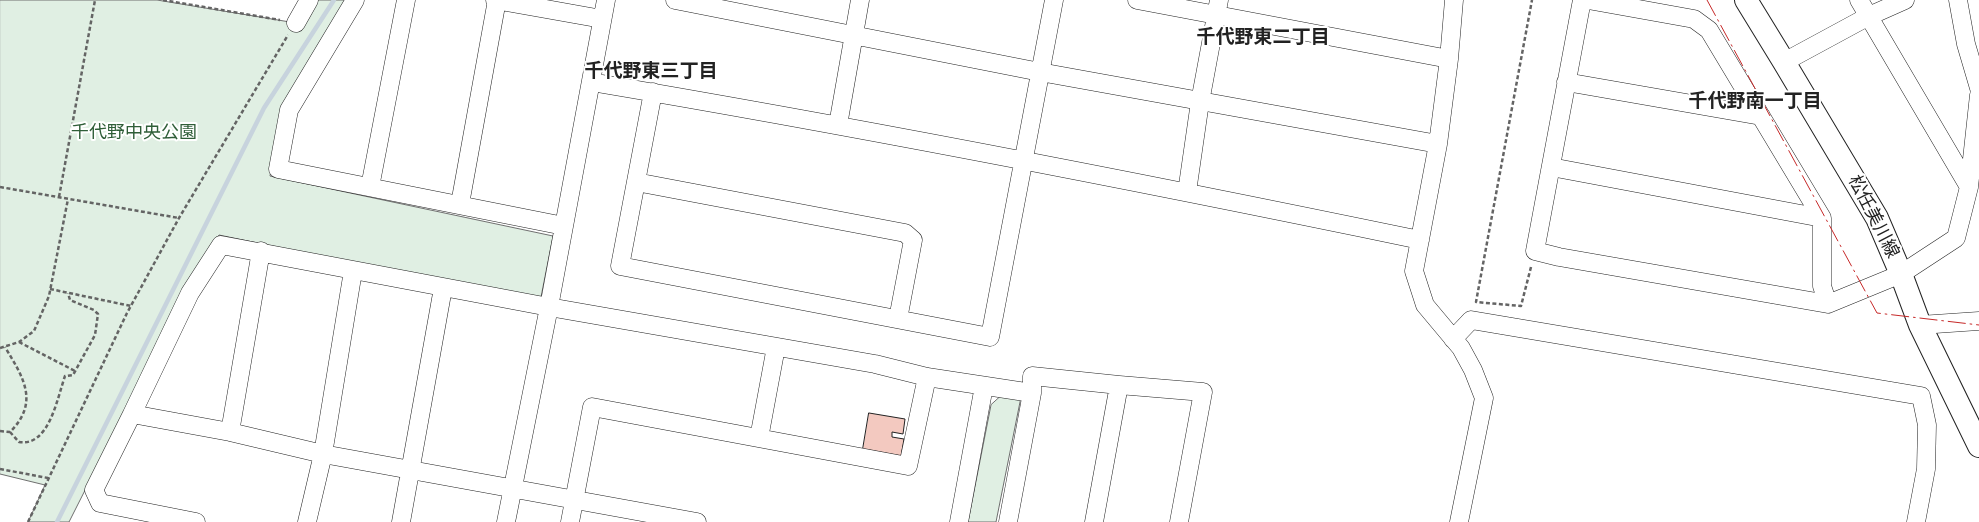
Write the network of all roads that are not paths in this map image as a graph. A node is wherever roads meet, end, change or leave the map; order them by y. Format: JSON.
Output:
{"nodes":[{"id":1,"x":309,"y":0,"type":"edge"},
{"id":2,"x":355,"y":0,"type":"edge"},
{"id":3,"x":406,"y":0,"type":"edge"},
{"id":4,"x":497,"y":0,"type":"edge"},
{"id":5,"x":606,"y":0,"type":"edge"},
{"id":6,"x":674,"y":0,"type":"edge"},
{"id":7,"x":860,"y":0,"type":"edge"},
{"id":8,"x":1054,"y":0,"type":"edge"},
{"id":9,"x":1137,"y":0,"type":"edge"},
{"id":10,"x":1454,"y":0,"type":"edge"},
{"id":11,"x":1582,"y":0,"type":"edge"},
{"id":12,"x":1588,"y":0,"type":"edge"},
{"id":13,"x":1746,"y":0,"type":"edge"},
{"id":14,"x":1859,"y":0,"type":"edge"},
{"id":15,"x":1905,"y":0,"type":"edge"},
{"id":16,"x":1958,"y":0,"type":"edge"},
{"id":17,"x":1218,"y":7,"type":"edge"},
{"id":18,"x":1869,"y":16,"type":"junction"},
{"id":19,"x":602,"y":19,"type":"junction"},
{"id":20,"x":296,"y":23,"type":"road end"},
{"id":21,"x":853,"y":37,"type":"junction"},
{"id":22,"x":1449,"y":59,"type":"junction"},
{"id":23,"x":1784,"y":62,"type":"junction"},
{"id":24,"x":1040,"y":72,"type":"junction"},
{"id":25,"x":591,"y":82,"type":"junction"},
{"id":26,"x":1566,"y":82,"type":"junction"},
{"id":27,"x":1979,"y":88,"type":"edge"},
{"id":28,"x":653,"y":92,"type":"junction"},
{"id":29,"x":1979,"y":95,"type":"edge"},
{"id":30,"x":1200,"y":102,"type":"junction"},
{"id":31,"x":1761,"y":116,"type":"junction"},
{"id":32,"x":838,"y":125,"type":"junction"},
{"id":33,"x":1438,"y":144,"type":"junction"},
{"id":34,"x":1023,"y":161,"type":"junction"},
{"id":35,"x":1551,"y":167,"type":"junction"},
{"id":36,"x":636,"y":182,"type":"junction"},
{"id":37,"x":370,"y":187,"type":"junction"},
{"id":38,"x":1969,"y":187,"type":"junction"},
{"id":39,"x":1187,"y":192,"type":"junction"},
{"id":40,"x":460,"y":204,"type":"junction"},
{"id":41,"x":1822,"y":218,"type":"junction"},
{"id":42,"x":564,"y":226,"type":"junction"},
{"id":43,"x":1420,"y":240,"type":"junction"},
{"id":44,"x":261,"y":251,"type":"junction"},
{"id":45,"x":353,"y":271,"type":"junction"},
{"id":46,"x":1901,"y":274,"type":"junction"},
{"id":47,"x":443,"y":288,"type":"junction"},
{"id":48,"x":1828,"y":304,"type":"junction"},
{"id":49,"x":549,"y":307,"type":"junction"},
{"id":50,"x":898,"y":319,"type":"junction"},
{"id":51,"x":1979,"y":320,"type":"edge"},
{"id":52,"x":1920,"y":324,"type":"junction"},
{"id":53,"x":1453,"y":339,"type":"junction"},
{"id":54,"x":776,"y":347,"type":"junction"},
{"id":55,"x":928,"y":377,"type":"junction"},
{"id":56,"x":1119,"y":385,"type":"junction"},
{"id":57,"x":984,"y":386,"type":"junction"},
{"id":58,"x":1032,"y":394,"type":"junction"},
{"id":59,"x":132,"y":414,"type":"junction"},
{"id":60,"x":230,"y":432,"type":"junction"},
{"id":61,"x":759,"y":438,"type":"junction"},
{"id":62,"x":1979,"y":446,"type":"edge"},
{"id":63,"x":323,"y":454,"type":"junction"},
{"id":64,"x":411,"y":470,"type":"junction"},
{"id":65,"x":512,"y":488,"type":"junction"},
{"id":66,"x":574,"y":499,"type":"junction"},
{"id":67,"x":196,"y":522,"type":"edge"},
{"id":68,"x":307,"y":522,"type":"edge"},
{"id":69,"x":401,"y":522,"type":"edge"},
{"id":70,"x":506,"y":522,"type":"edge"},
{"id":71,"x":570,"y":522,"type":"edge"},
{"id":72,"x":697,"y":522,"type":"edge"},
{"id":73,"x":959,"y":522,"type":"edge"},
{"id":74,"x":1008,"y":522,"type":"edge"},
{"id":75,"x":1094,"y":522,"type":"edge"},
{"id":76,"x":1179,"y":522,"type":"edge"},
{"id":77,"x":1459,"y":522,"type":"edge"},
{"id":78,"x":1916,"y":522,"type":"edge"}],
"edges":[{"from":1,"to":20,"type":"street"},
{"from":2,"to":37,"type":"street"},
{"from":3,"to":37,"type":"street"},
{"from":4,"to":19,"type":"street"},
{"from":4,"to":40,"type":"street"},
{"from":5,"to":19,"type":"street"},
{"from":6,"to":21,"type":"street"},
{"from":7,"to":21,"type":"street"},
{"from":8,"to":24,"type":"street"},
{"from":9,"to":17,"type":"street"},
{"from":10,"to":22,"type":"street"},
{"from":11,"to":26,"type":"street"},
{"from":12,"to":31,"type":"street"},
{"from":13,"to":23,"type":"main road","name":"松任美川線"},
{"from":14,"to":18,"type":"street"},
{"from":15,"to":18,"type":"street"},
{"from":16,"to":27,"type":"street"},
{"from":17,"to":22,"type":"street"},
{"from":17,"to":30,"type":"street"},
{"from":18,"to":23,"type":"street"},
{"from":18,"to":38,"type":"street"},
{"from":19,"to":25,"type":"street"},
{"from":21,"to":24,"type":"street"},
{"from":21,"to":32,"type":"street"},
{"from":22,"to":33,"type":"street"},
{"from":23,"to":46,"type":"main road","name":"松任美川線"},
{"from":24,"to":30,"type":"street"},
{"from":24,"to":34,"type":"street"},
{"from":25,"to":28,"type":"street"},
{"from":25,"to":42,"type":"street"},
{"from":26,"to":31,"type":"street"},
{"from":26,"to":35,"type":"street"},
{"from":28,"to":32,"type":"street"},
{"from":28,"to":36,"type":"street"},
{"from":29,"to":38,"type":"street"},
{"from":30,"to":33,"type":"street"},
{"from":30,"to":39,"type":"street"},
{"from":31,"to":41,"type":"street"},
{"from":32,"to":34,"type":"street"},
{"from":33,"to":43,"type":"street"},
{"from":34,"to":39,"type":"street"},
{"from":34,"to":50,"type":"street"},
{"from":35,"to":41,"type":"street"},
{"from":35,"to":48,"type":"street"},
{"from":36,"to":50,"type":"street"},
{"from":36,"to":50,"type":"street"},
{"from":37,"to":40,"type":"street"},
{"from":38,"to":46,"type":"street"},
{"from":39,"to":43,"type":"street"},
{"from":40,"to":42,"type":"street"},
{"from":41,"to":48,"type":"street"},
{"from":42,"to":49,"type":"street"},
{"from":43,"to":53,"type":"street"},
{"from":44,"to":45,"type":"street"},
{"from":44,"to":59,"type":"street"},
{"from":44,"to":60,"type":"street"},
{"from":45,"to":47,"type":"street"},
{"from":45,"to":63,"type":"street"},
{"from":46,"to":48,"type":"street"},
{"from":46,"to":52,"type":"main road","name":"松任美川線"},
{"from":47,"to":49,"type":"street"},
{"from":47,"to":64,"type":"street"},
{"from":49,"to":54,"type":"street"},
{"from":49,"to":65,"type":"street"},
{"from":51,"to":52,"type":"street"},
{"from":52,"to":62,"type":"main road","name":"松任美川線"},
{"from":53,"to":77,"type":"street"},
{"from":53,"to":78,"type":"street"},
{"from":54,"to":55,"type":"street"},
{"from":54,"to":61,"type":"street"},
{"from":55,"to":57,"type":"street"},
{"from":55,"to":61,"type":"street"},
{"from":56,"to":58,"type":"street"},
{"from":56,"to":75,"type":"street"},
{"from":56,"to":76,"type":"street"},
{"from":57,"to":58,"type":"street"},
{"from":57,"to":73,"type":"street"},
{"from":58,"to":74,"type":"street"},
{"from":59,"to":60,"type":"street"},
{"from":59,"to":67,"type":"street"},
{"from":60,"to":63,"type":"street"},
{"from":61,"to":66,"type":"street"},
{"from":63,"to":64,"type":"street"},
{"from":63,"to":68,"type":"street"},
{"from":64,"to":65,"type":"street"},
{"from":64,"to":69,"type":"street"},
{"from":65,"to":66,"type":"street"},
{"from":65,"to":70,"type":"street"},
{"from":66,"to":71,"type":"street"},
{"from":66,"to":72,"type":"street"}]}
